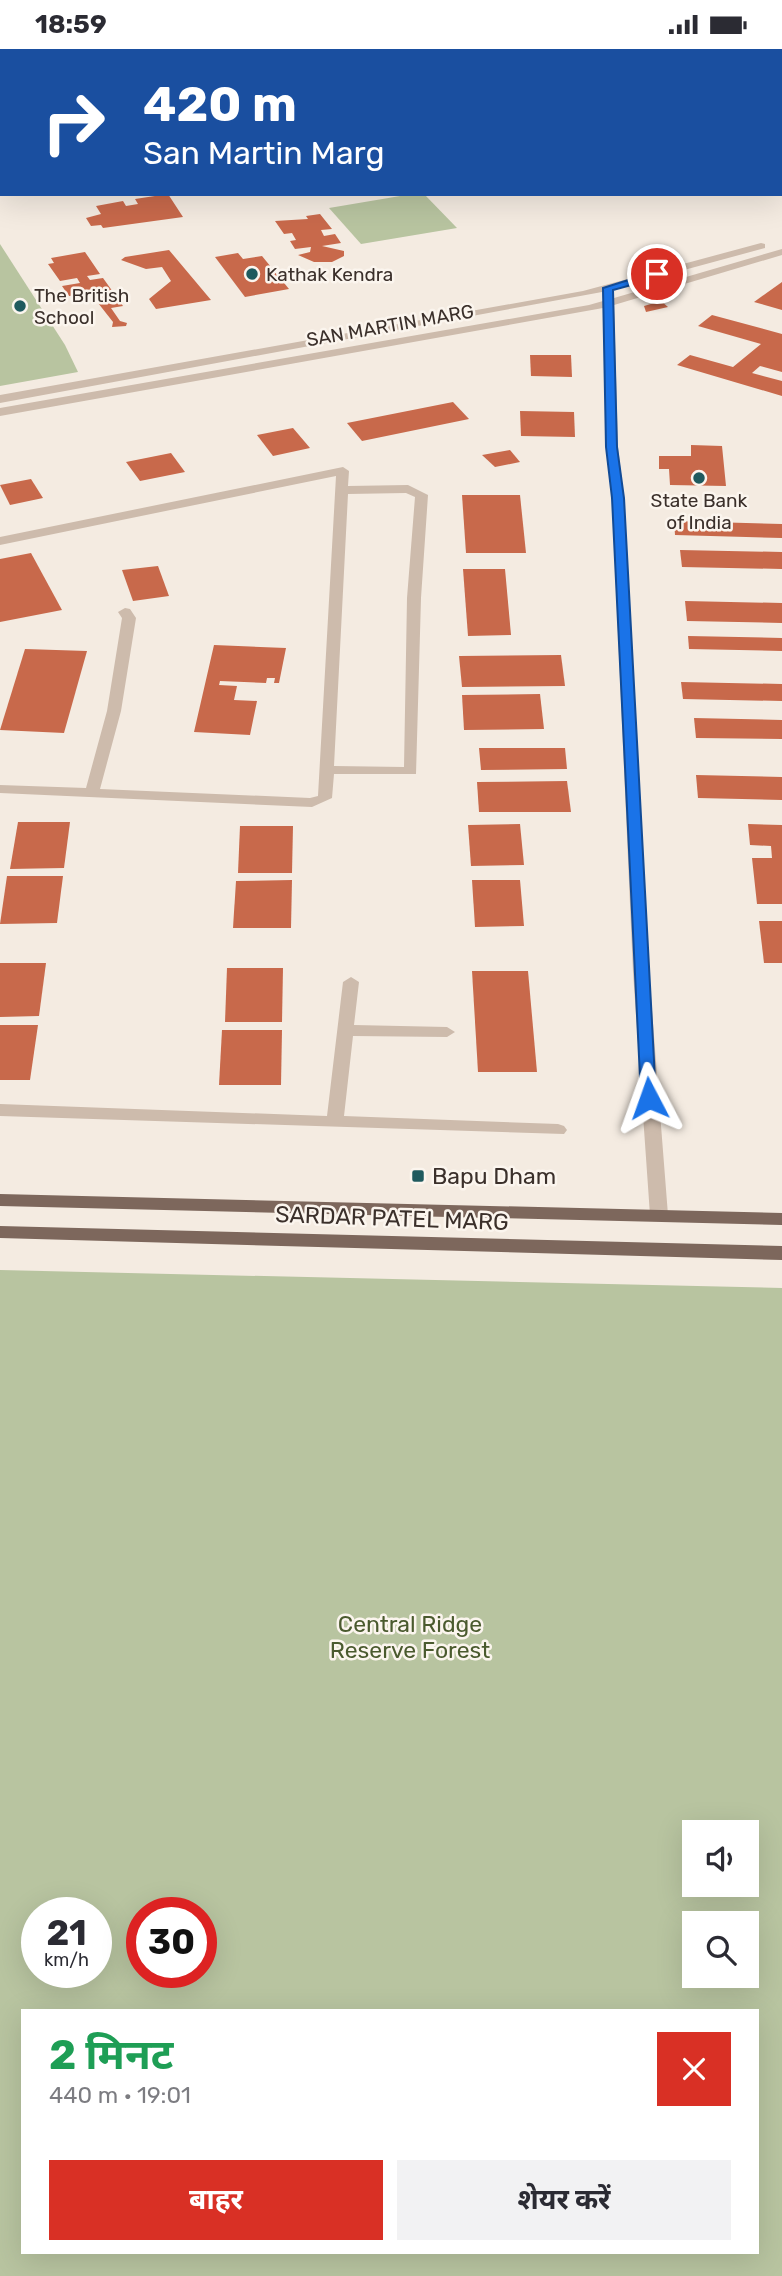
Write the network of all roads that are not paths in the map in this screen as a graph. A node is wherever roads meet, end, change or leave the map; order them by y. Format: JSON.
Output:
{"nodes":[{"id":1,"x":782,"y":241,"type":"edge"},
{"id":2,"x":782,"y":252,"type":"edge"},
{"id":3,"x":608,"y":288,"type":"junction"},
{"id":4,"x":610,"y":304,"type":"junction"},
{"id":5,"x":0,"y":399,"type":"edge"},
{"id":6,"x":0,"y":412,"type":"edge"},
{"id":7,"x":342,"y":491,"type":"junction"},
{"id":8,"x":0,"y":541,"type":"edge"},
{"id":9,"x":125,"y":613,"type":"dead end"},
{"id":10,"x":326,"y":770,"type":"junction"},
{"id":11,"x":0,"y":789,"type":"edge"},
{"id":12,"x":92,"y":793,"type":"junction"},
{"id":13,"x":351,"y":982,"type":"dead end"},
{"id":14,"x":347,"y":1030,"type":"junction"},
{"id":15,"x":447,"y":1032,"type":"dead end"},
{"id":16,"x":0,"y":1110,"type":"edge"},
{"id":17,"x":335,"y":1123,"type":"junction"},
{"id":18,"x":558,"y":1130,"type":"dead end"},
{"id":19,"x":0,"y":1201,"type":"edge"},
{"id":20,"x":659,"y":1215,"type":"junction"},
{"id":21,"x":782,"y":1219,"type":"edge"},
{"id":22,"x":0,"y":1232,"type":"edge"},
{"id":23,"x":782,"y":1253,"type":"edge"}],
"edges":[{"from":1,"to":3,"type":"street","name":"SAN MARTIN MARG"},
{"from":2,"to":4,"type":"street","name":"SAN MARTIN MARG"},
{"from":3,"to":4,"type":"street"},
{"from":3,"to":5,"type":"street","name":"SAN MARTIN MARG"},
{"from":4,"to":6,"type":"street","name":"SAN MARTIN MARG"},
{"from":4,"to":20,"type":"street"},
{"from":7,"to":8,"type":"street"},
{"from":7,"to":10,"type":"street"},
{"from":7,"to":10,"type":"street"},
{"from":9,"to":12,"type":"street"},
{"from":10,"to":12,"type":"street"},
{"from":11,"to":12,"type":"street"},
{"from":13,"to":14,"type":"street"},
{"from":14,"to":15,"type":"street"},
{"from":14,"to":17,"type":"street"},
{"from":16,"to":17,"type":"street"},
{"from":17,"to":18,"type":"street"},
{"from":19,"to":20,"type":"main road","name":"SARDAR PATEL MARG"},
{"from":20,"to":21,"type":"main road","name":"SARDAR PATEL MARG"},
{"from":22,"to":23,"type":"main road","name":"SARDAR PATEL MARG"}]}
